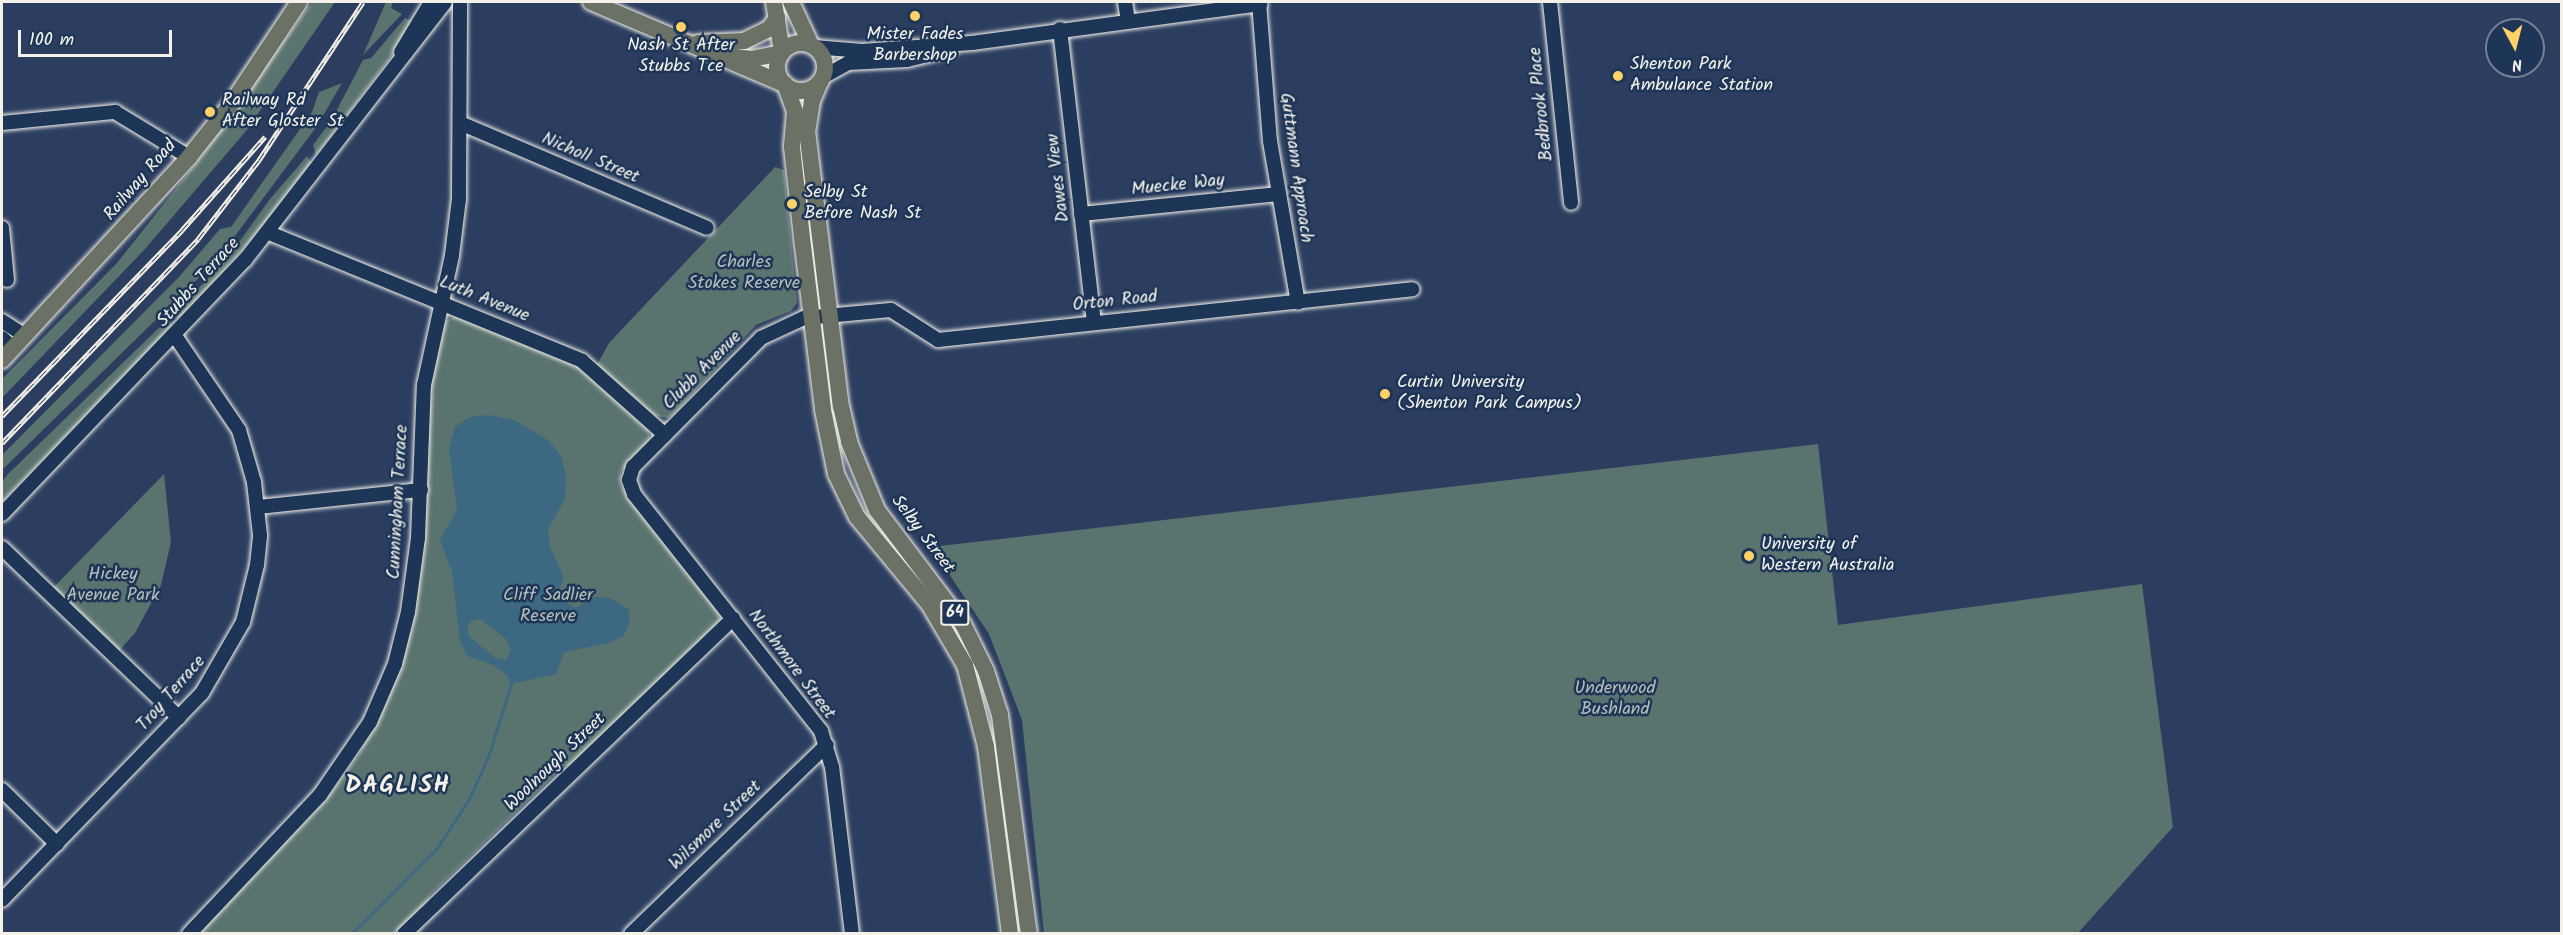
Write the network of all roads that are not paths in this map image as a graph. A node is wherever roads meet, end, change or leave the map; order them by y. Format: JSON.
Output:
{"nodes":[{"id":1,"x":431,"y":2,"type":"edge"},
{"id":2,"x":445,"y":2,"type":"edge"},
{"id":3,"x":460,"y":2,"type":"edge"},
{"id":4,"x":591,"y":2,"type":"edge"},
{"id":5,"x":791,"y":2,"type":"edge"},
{"id":6,"x":1125,"y":2,"type":"edge"},
{"id":7,"x":1550,"y":2,"type":"edge"},
{"id":8,"x":1259,"y":3,"type":"edge"},
{"id":9,"x":294,"y":5,"type":"edge"},
{"id":10,"x":776,"y":10,"type":"edge"},
{"id":11,"x":1128,"y":20,"type":"junction"},
{"id":12,"x":1060,"y":29,"type":"junction"},
{"id":13,"x":972,"y":43,"type":"junction"},
{"id":14,"x":691,"y":44,"type":"junction"},
{"id":15,"x":813,"y":46,"type":"junction"},
{"id":16,"x":781,"y":53,"type":"junction"},
{"id":17,"x":400,"y":57,"type":"junction"},
{"id":18,"x":822,"y":79,"type":"junction"},
{"id":19,"x":784,"y":84,"type":"junction"},
{"id":20,"x":2,"y":123,"type":"edge"},
{"id":21,"x":460,"y":123,"type":"junction"},
{"id":22,"x":186,"y":161,"type":"junction"},
{"id":23,"x":1279,"y":194,"type":"junction"},
{"id":24,"x":1571,"y":203,"type":"dead end"},
{"id":25,"x":1081,"y":214,"type":"junction"},
{"id":26,"x":2,"y":228,"type":"edge"},
{"id":27,"x":706,"y":228,"type":"dead end"},
{"id":28,"x":269,"y":232,"type":"junction"},
{"id":29,"x":7,"y":280,"type":"dead end"},
{"id":30,"x":1412,"y":289,"type":"dead end"},
{"id":31,"x":441,"y":303,"type":"junction"},
{"id":32,"x":1298,"y":303,"type":"junction"},
{"id":33,"x":830,"y":314,"type":"junction"},
{"id":34,"x":812,"y":316,"type":"junction"},
{"id":35,"x":2,"y":321,"type":"edge"},
{"id":36,"x":1094,"y":322,"type":"junction"},
{"id":37,"x":25,"y":336,"type":"junction"},
{"id":38,"x":175,"y":336,"type":"junction"},
{"id":39,"x":5,"y":349,"type":"edge"},
{"id":40,"x":665,"y":435,"type":"junction"},
{"id":41,"x":856,"y":465,"type":"junction"},
{"id":42,"x":836,"y":474,"type":"junction"},
{"id":43,"x":630,"y":486,"type":"joint"},
{"id":44,"x":421,"y":490,"type":"junction"},
{"id":45,"x":258,"y":507,"type":"junction"},
{"id":46,"x":2,"y":514,"type":"edge"},
{"id":47,"x":2,"y":548,"type":"edge"},
{"id":48,"x":733,"y":618,"type":"junction"},
{"id":49,"x":179,"y":718,"type":"junction"},
{"id":50,"x":827,"y":745,"type":"junction"},
{"id":51,"x":2,"y":790,"type":"edge"},
{"id":52,"x":57,"y":844,"type":"junction"},
{"id":53,"x":2,"y":900,"type":"edge"},
{"id":54,"x":1027,"y":914,"type":"junction"},
{"id":55,"x":1009,"y":925,"type":"edge"},
{"id":56,"x":189,"y":933,"type":"edge"},
{"id":57,"x":404,"y":933,"type":"edge"},
{"id":58,"x":631,"y":933,"type":"edge"},
{"id":59,"x":852,"y":933,"type":"edge"},
{"id":60,"x":1029,"y":933,"type":"edge"}],
"edges":[{"from":1,"to":17,"type":"street","name":"Stubbs Terrace"},
{"from":2,"to":17,"type":"street","name":"Stubbs Terrace"},
{"from":3,"to":21,"type":"street","name":"Cunningham Terrace"},
{"from":4,"to":14,"type":"main road"},
{"from":5,"to":15,"type":"main road"},
{"from":6,"to":11,"type":"street"},
{"from":7,"to":24,"type":"street","name":"Bedbrook Place"},
{"from":8,"to":11,"type":"street"},
{"from":8,"to":23,"type":"street","name":"Guttmann Approach"},
{"from":9,"to":22,"type":"main road","name":"Railway Road"},
{"from":10,"to":14,"type":"main road"},
{"from":10,"to":16,"type":"main road"},
{"from":11,"to":12,"type":"street"},
{"from":12,"to":13,"type":"street"},
{"from":12,"to":25,"type":"street","name":"Dawes View"},
{"from":13,"to":15,"type":"street"},
{"from":13,"to":18,"type":"street"},
{"from":14,"to":16,"type":"main road"},
{"from":14,"to":19,"type":"main road"},
{"from":15,"to":16,"type":"main road"},
{"from":15,"to":18,"type":"main road"},
{"from":16,"to":19,"type":"main road","number":"64"},
{"from":17,"to":28,"type":"street","name":"Stubbs Terrace"},
{"from":18,"to":19,"type":"main road"},
{"from":18,"to":33,"type":"main road","name":"Selby Street","number":"64"},
{"from":19,"to":34,"type":"main road","name":"Selby Street","number":"64"},
{"from":20,"to":22,"type":"street"},
{"from":21,"to":27,"type":"street","name":"Nicholl Street"},
{"from":21,"to":31,"type":"street","name":"Cunningham Terrace"},
{"from":22,"to":37,"type":"main road","name":"Railway Road"},
{"from":23,"to":25,"type":"street","name":"Muecke Way"},
{"from":23,"to":32,"type":"street","name":"Guttmann Approach"},
{"from":25,"to":36,"type":"street","name":"Dawes View"},
{"from":26,"to":29,"type":"street"},
{"from":28,"to":31,"type":"street","name":"Luth Avenue"},
{"from":28,"to":38,"type":"street","name":"Stubbs Terrace"},
{"from":30,"to":32,"type":"street","name":"Orton Road"},
{"from":31,"to":40,"type":"street","name":"Luth Avenue"},
{"from":31,"to":44,"type":"street","name":"Cunningham Terrace"},
{"from":32,"to":36,"type":"street","name":"Orton Road"},
{"from":33,"to":34,"type":"street","name":"Clubb Avenue"},
{"from":33,"to":36,"type":"street","name":"Orton Road"},
{"from":33,"to":41,"type":"main road","name":"Selby Street","number":"64"},
{"from":34,"to":40,"type":"street","name":"Clubb Avenue"},
{"from":34,"to":42,"type":"main road","name":"Selby Street","number":"64"},
{"from":35,"to":37,"type":"street"},
{"from":37,"to":39,"type":"main road","name":"Railway Road"},
{"from":38,"to":45,"type":"street","name":"Troy Terrace"},
{"from":38,"to":46,"type":"street","name":"Stubbs Terrace"},
{"from":40,"to":43,"type":"street","name":"Clubb Avenue"},
{"from":41,"to":42,"type":"main road"},
{"from":41,"to":54,"type":"main road","name":"Selby Street","number":"64"},
{"from":42,"to":55,"type":"main road","name":"Selby Street","number":"64"},
{"from":43,"to":48,"type":"street","name":"Northmore Street"},
{"from":44,"to":45,"type":"street"},
{"from":44,"to":56,"type":"street","name":"Cunningham Terrace"},
{"from":45,"to":49,"type":"street","name":"Troy Terrace"},
{"from":47,"to":49,"type":"street"},
{"from":48,"to":50,"type":"street","name":"Northmore Street"},
{"from":48,"to":57,"type":"street","name":"Woolnough Street"},
{"from":49,"to":52,"type":"street","name":"Troy Terrace"},
{"from":50,"to":58,"type":"street","name":"Wilsmore Street"},
{"from":50,"to":59,"type":"street","name":"Northmore Street"},
{"from":51,"to":52,"type":"street"},
{"from":52,"to":53,"type":"street","name":"Troy Terrace"},
{"from":54,"to":55,"type":"main road"},
{"from":54,"to":60,"type":"main road","name":"Selby Street","number":"64"}]}
